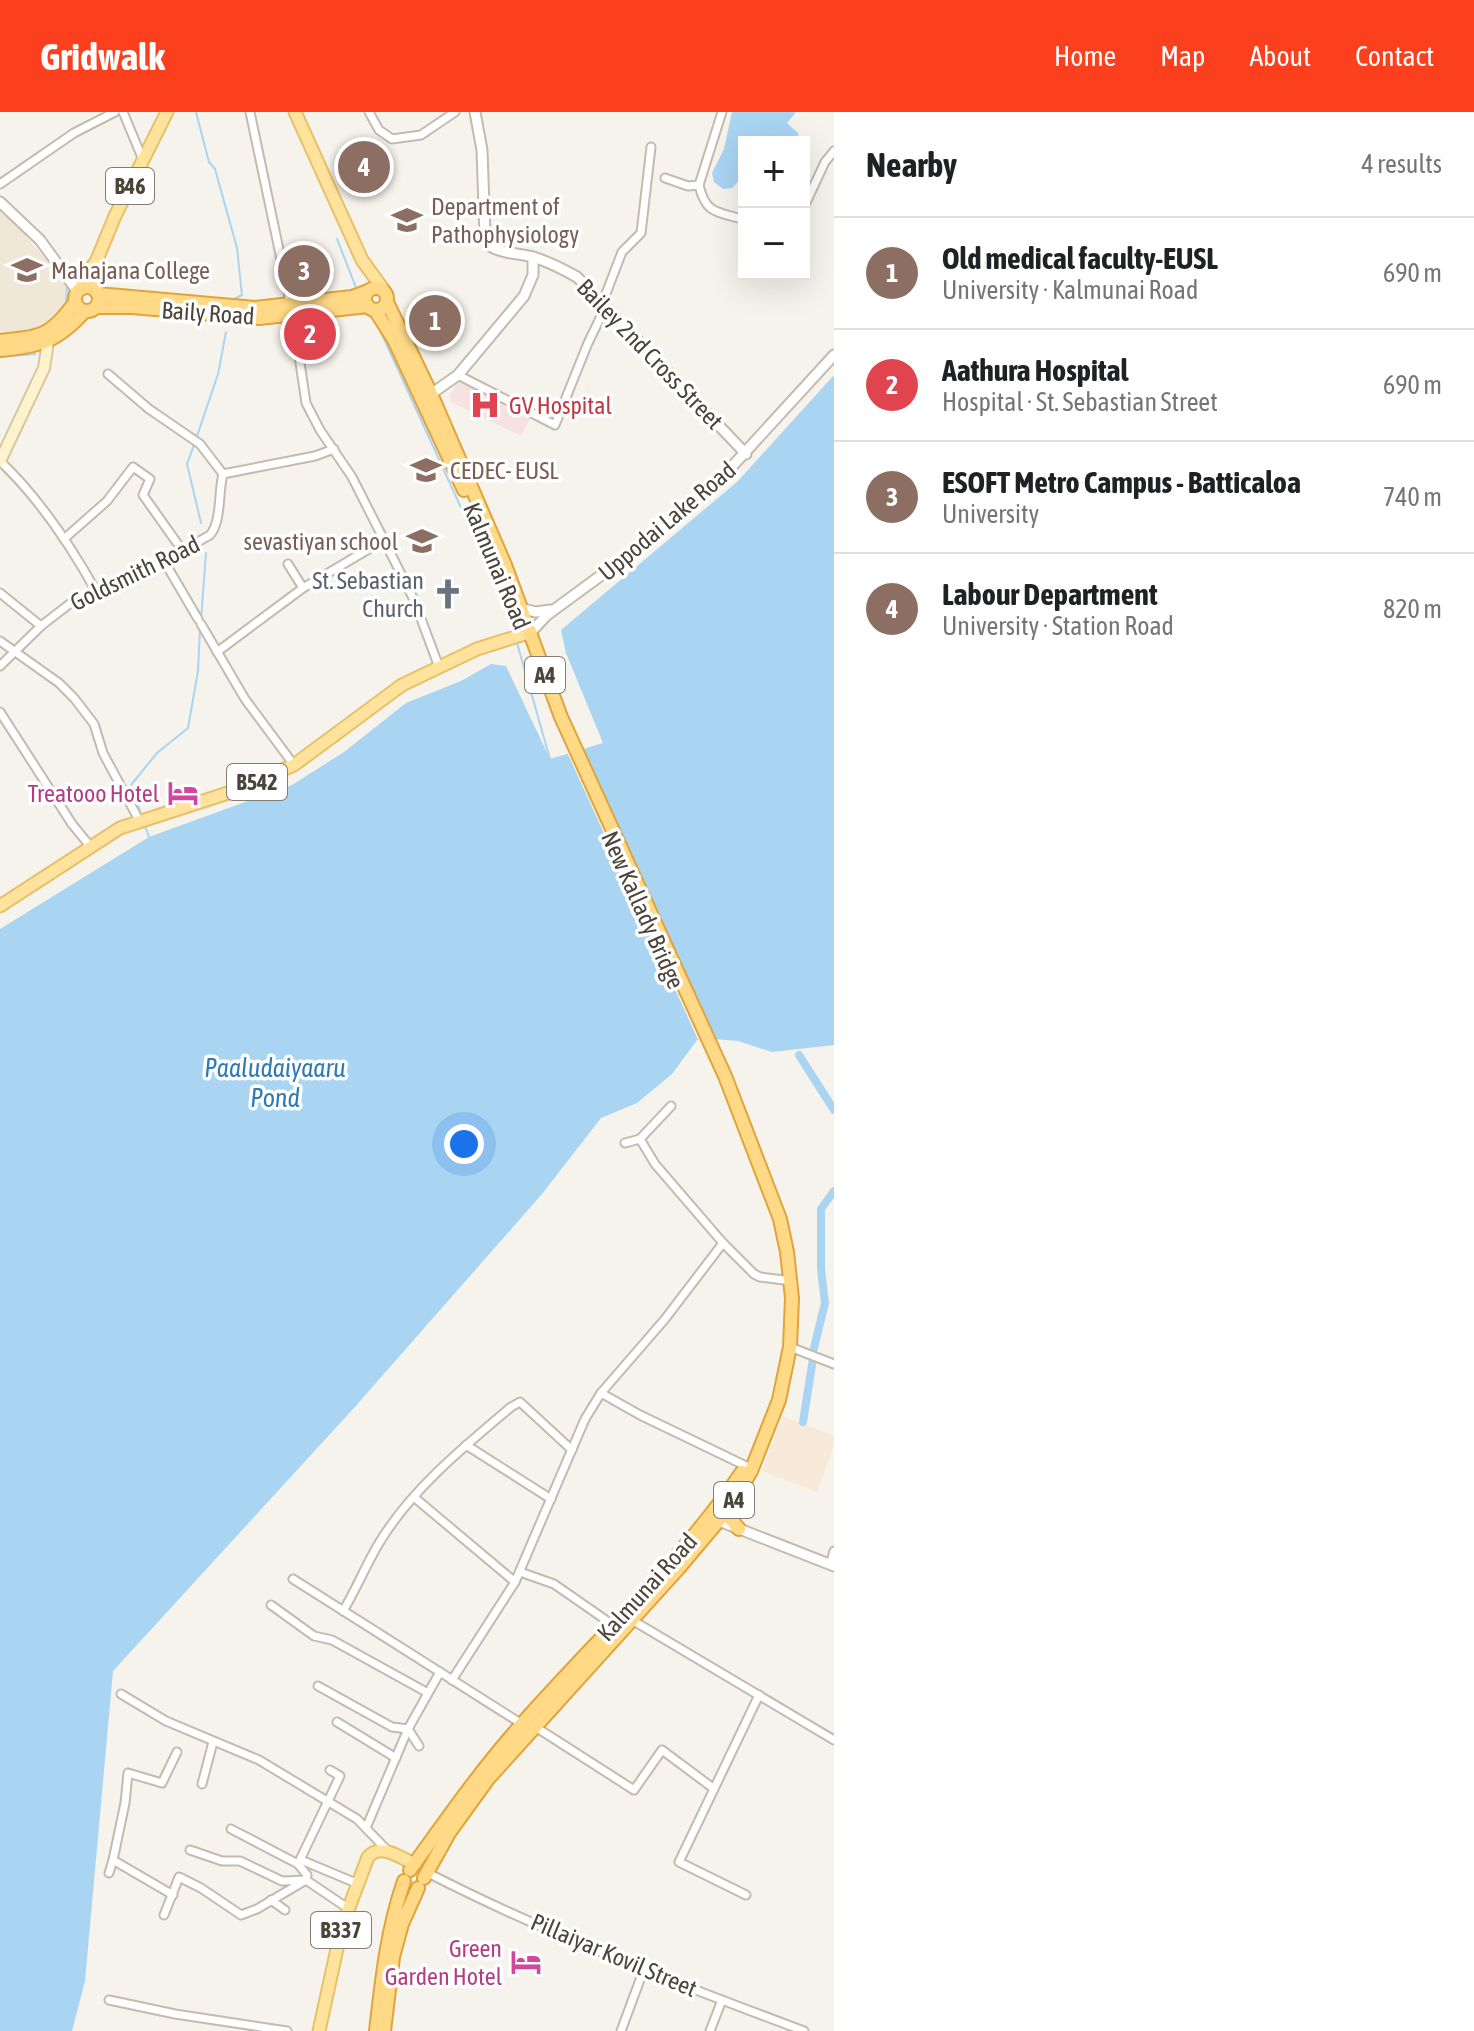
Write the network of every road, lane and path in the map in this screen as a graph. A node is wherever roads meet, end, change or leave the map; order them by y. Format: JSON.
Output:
{"nodes":[{"id":1,"x":115,"y":112,"type":"edge"},
{"id":2,"x":123,"y":112,"type":"edge"},
{"id":3,"x":167,"y":112,"type":"edge"},
{"id":4,"x":250,"y":112,"type":"edge"},
{"id":5,"x":295,"y":112,"type":"edge"},
{"id":6,"x":369,"y":112,"type":"edge"},
{"id":7,"x":455,"y":112,"type":"edge"},
{"id":8,"x":475,"y":112,"type":"edge"},
{"id":9,"x":722,"y":112,"type":"edge"},
{"id":10,"x":651,"y":147,"type":"dead end"},
{"id":11,"x":834,"y":151,"type":"edge"},
{"id":12,"x":143,"y":160,"type":"junction"},
{"id":13,"x":665,"y":178,"type":"dead end"},
{"id":14,"x":0,"y":184,"type":"edge"},
{"id":15,"x":699,"y":185,"type":"junction"},
{"id":16,"x":810,"y":194,"type":"edge"},
{"id":17,"x":0,"y":202,"type":"edge"},
{"id":18,"x":738,"y":219,"type":"edge"},
{"id":19,"x":533,"y":257,"type":"junction"},
{"id":20,"x":362,"y":260,"type":"junction"},
{"id":21,"x":383,"y":289,"type":"junction"},
{"id":22,"x":368,"y":291,"type":"junction"},
{"id":23,"x":87,"y":298,"type":"junction"},
{"id":24,"x":387,"y":302,"type":"junction"},
{"id":25,"x":604,"y":306,"type":"junction"},
{"id":26,"x":372,"y":308,"type":"junction"},
{"id":27,"x":292,"y":311,"type":"junction"},
{"id":28,"x":0,"y":341,"type":"edge"},
{"id":29,"x":48,"y":342,"type":"junction"},
{"id":30,"x":0,"y":350,"type":"edge"},
{"id":31,"x":834,"y":355,"type":"edge"},
{"id":32,"x":108,"y":374,"type":"dead end"},
{"id":33,"x":458,"y":375,"type":"junction"},
{"id":34,"x":431,"y":394,"type":"junction"},
{"id":35,"x":334,"y":449,"type":"junction"},
{"id":36,"x":746,"y":454,"type":"junction"},
{"id":37,"x":0,"y":461,"type":"edge"},
{"id":38,"x":223,"y":474,"type":"junction"},
{"id":39,"x":64,"y":539,"type":"junction"},
{"id":40,"x":384,"y":540,"type":"junction"},
{"id":41,"x":182,"y":550,"type":"junction"},
{"id":42,"x":164,"y":561,"type":"junction"},
{"id":43,"x":288,"y":564,"type":"dead end"},
{"id":44,"x":303,"y":588,"type":"junction"},
{"id":45,"x":0,"y":593,"type":"edge"},
{"id":46,"x":97,"y":593,"type":"junction"},
{"id":47,"x":557,"y":608,"type":"junction"},
{"id":48,"x":523,"y":609,"type":"junction"},
{"id":49,"x":41,"y":626,"type":"junction"},
{"id":50,"x":528,"y":632,"type":"junction"},
{"id":51,"x":505,"y":639,"type":"junction"},
{"id":52,"x":0,"y":641,"type":"edge"},
{"id":53,"x":530,"y":647,"type":"junction"},
{"id":54,"x":15,"y":651,"type":"junction"},
{"id":55,"x":217,"y":652,"type":"junction"},
{"id":56,"x":0,"y":666,"type":"edge"},
{"id":57,"x":439,"y":667,"type":"junction"},
{"id":58,"x":0,"y":712,"type":"edge"},
{"id":59,"x":569,"y":740,"type":"junction"},
{"id":60,"x":294,"y":765,"type":"junction"},
{"id":61,"x":140,"y":822,"type":"junction"},
{"id":62,"x":90,"y":846,"type":"junction"},
{"id":63,"x":0,"y":906,"type":"edge"},
{"id":64,"x":722,"y":1077,"type":"junction"},
{"id":65,"x":671,"y":1106,"type":"dead end"},
{"id":66,"x":640,"y":1139,"type":"junction"},
{"id":67,"x":625,"y":1143,"type":"dead end"},
{"id":68,"x":723,"y":1243,"type":"junction"},
{"id":69,"x":784,"y":1280,"type":"junction"},
{"id":70,"x":787,"y":1347,"type":"junction"},
{"id":71,"x":834,"y":1364,"type":"edge"},
{"id":72,"x":601,"y":1393,"type":"junction"},
{"id":73,"x":466,"y":1445,"type":"junction"},
{"id":74,"x":572,"y":1450,"type":"junction"},
{"id":75,"x":746,"y":1466,"type":"junction"},
{"id":76,"x":415,"y":1498,"type":"junction"},
{"id":77,"x":551,"y":1499,"type":"junction"},
{"id":78,"x":731,"y":1506,"type":"junction"},
{"id":79,"x":719,"y":1521,"type":"junction"},
{"id":80,"x":739,"y":1529,"type":"junction"},
{"id":81,"x":834,"y":1551,"type":"edge"},
{"id":82,"x":832,"y":1566,"type":"edge"},
{"id":83,"x":520,"y":1572,"type":"junction"},
{"id":84,"x":293,"y":1579,"type":"dead end"},
{"id":85,"x":515,"y":1582,"type":"junction"},
{"id":86,"x":271,"y":1605,"type":"dead end"},
{"id":87,"x":343,"y":1611,"type":"junction"},
{"id":88,"x":632,"y":1620,"type":"junction"},
{"id":89,"x":613,"y":1625,"type":"junction"},
{"id":90,"x":440,"y":1672,"type":"junction"},
{"id":91,"x":452,"y":1680,"type":"junction"},
{"id":92,"x":318,"y":1686,"type":"dead end"},
{"id":93,"x":428,"y":1693,"type":"junction"},
{"id":94,"x":121,"y":1694,"type":"dead end"},
{"id":95,"x":759,"y":1695,"type":"junction"},
{"id":96,"x":337,"y":1722,"type":"dead end"},
{"id":97,"x":528,"y":1725,"type":"junction"},
{"id":98,"x":408,"y":1729,"type":"junction"},
{"id":99,"x":834,"y":1740,"type":"edge"},
{"id":100,"x":213,"y":1742,"type":"junction"},
{"id":101,"x":419,"y":1746,"type":"dead end"},
{"id":102,"x":177,"y":1752,"type":"dead end"},
{"id":103,"x":396,"y":1758,"type":"junction"},
{"id":104,"x":330,"y":1770,"type":"dead end"},
{"id":105,"x":202,"y":1784,"type":"dead end"},
{"id":106,"x":713,"y":1788,"type":"junction"},
{"id":107,"x":328,"y":1802,"type":"junction"},
{"id":108,"x":366,"y":1828,"type":"junction"},
{"id":109,"x":231,"y":1829,"type":"dead end"},
{"id":110,"x":190,"y":1850,"type":"dead end"},
{"id":111,"x":392,"y":1854,"type":"junction"},
{"id":112,"x":113,"y":1860,"type":"junction"},
{"id":113,"x":300,"y":1862,"type":"junction"},
{"id":114,"x":409,"y":1872,"type":"junction"},
{"id":115,"x":109,"y":1873,"type":"dead end"},
{"id":116,"x":306,"y":1880,"type":"junction"},
{"id":117,"x":423,"y":1880,"type":"junction"},
{"id":118,"x":356,"y":1883,"type":"junction"},
{"id":119,"x":173,"y":1895,"type":"junction"},
{"id":120,"x":746,"y":1895,"type":"dead end"},
{"id":121,"x":271,"y":1900,"type":"junction"},
{"id":122,"x":349,"y":1909,"type":"junction"},
{"id":123,"x":285,"y":1910,"type":"dead end"},
{"id":124,"x":164,"y":1915,"type":"dead end"},
{"id":125,"x":644,"y":1969,"type":"junction"},
{"id":126,"x":109,"y":2000,"type":"dead end"},
{"id":127,"x":722,"y":2000,"type":"junction"},
{"id":128,"x":287,"y":2031,"type":"edge"},
{"id":129,"x":319,"y":2031,"type":"edge"},
{"id":130,"x":376,"y":2031,"type":"edge"},
{"id":131,"x":384,"y":2031,"type":"edge"},
{"id":132,"x":621,"y":2031,"type":"edge"},
{"id":133,"x":710,"y":2031,"type":"edge"},
{"id":134,"x":804,"y":2031,"type":"edge"}],
"edges":[{"from":1,"to":14,"type":"street"},
{"from":2,"to":12,"type":"street"},
{"from":3,"to":12,"type":"main road","number":"B46"},
{"from":4,"to":27,"type":"street"},
{"from":5,"to":20,"type":"main road"},
{"from":6,"to":7,"type":"street"},
{"from":8,"to":19,"type":"street","name":"Bailey 2nd Cross Street"},
{"from":9,"to":15,"type":"street"},
{"from":10,"to":25,"type":"street"},
{"from":11,"to":16,"type":"street"},
{"from":12,"to":23,"type":"main road","number":"B46"},
{"from":13,"to":15,"type":"street"},
{"from":15,"to":18,"type":"street"},
{"from":17,"to":23,"type":"street"},
{"from":19,"to":25,"type":"street","name":"Bailey 2nd Cross Street"},
{"from":19,"to":33,"type":"street"},
{"from":20,"to":21,"type":"main road"},
{"from":20,"to":22,"type":"main road"},
{"from":21,"to":22,"type":"highway"},
{"from":21,"to":24,"type":"highway"},
{"from":22,"to":26,"type":"highway"},
{"from":22,"to":27,"type":"highway","name":"Baily Road"},
{"from":23,"to":27,"type":"highway","name":"Baily Road"},
{"from":23,"to":28,"type":"highway"},
{"from":23,"to":29,"type":"highway"},
{"from":24,"to":26,"type":"highway"},
{"from":24,"to":34,"type":"highway","name":"Kalmunai Road","number":"A4"},
{"from":25,"to":33,"type":"street"},
{"from":25,"to":36,"type":"street","name":"Bailey 2nd Cross Street"},
{"from":26,"to":27,"type":"highway","name":"Baily Road"},
{"from":26,"to":50,"type":"highway","name":"Kalmunai Road","number":"A4"},
{"from":27,"to":35,"type":"street"},
{"from":29,"to":30,"type":"highway"},
{"from":29,"to":37,"type":"main road"},
{"from":31,"to":36,"type":"street","name":"Uppodai Lake Road"},
{"from":32,"to":38,"type":"street"},
{"from":33,"to":34,"type":"street"},
{"from":34,"to":48,"type":"highway","name":"Kalmunai Road","number":"A4"},
{"from":35,"to":38,"type":"street"},
{"from":35,"to":40,"type":"street"},
{"from":36,"to":47,"type":"street","name":"Uppodai Lake Road"},
{"from":37,"to":39,"type":"street"},
{"from":38,"to":41,"type":"street","name":"Goldsmith Road"},
{"from":39,"to":41,"type":"street"},
{"from":39,"to":46,"type":"street"},
{"from":40,"to":44,"type":"street"},
{"from":40,"to":57,"type":"street"},
{"from":41,"to":42,"type":"street","name":"Goldsmith Road"},
{"from":42,"to":46,"type":"street","name":"Goldsmith Road"},
{"from":42,"to":55,"type":"street"},
{"from":43,"to":44,"type":"street"},
{"from":44,"to":55,"type":"street"},
{"from":45,"to":49,"type":"street"},
{"from":46,"to":49,"type":"street","name":"Goldsmith Road"},
{"from":47,"to":48,"type":"street"},
{"from":47,"to":50,"type":"street","name":"Uppodai Lake Road"},
{"from":48,"to":50,"type":"highway","name":"Kalmunai Road","number":"A4"},
{"from":49,"to":54,"type":"street","name":"Goldsmith Road"},
{"from":50,"to":51,"type":"main road","number":"B542"},
{"from":50,"to":53,"type":"highway","name":"Kalmunai Road","number":"A4"},
{"from":50,"to":59,"type":"highway","name":"Kalmunai Road","number":"A4"},
{"from":51,"to":53,"type":"main road"},
{"from":51,"to":57,"type":"main road","number":"B542"},
{"from":52,"to":54,"type":"street"},
{"from":53,"to":59,"type":"highway","name":"Kalmunai Road","number":"A4"},
{"from":54,"to":56,"type":"street","name":"Goldsmith Road"},
{"from":54,"to":61,"type":"street"},
{"from":55,"to":60,"type":"street"},
{"from":57,"to":60,"type":"main road","number":"B542"},
{"from":58,"to":62,"type":"street"},
{"from":59,"to":64,"type":"highway","name":"New Kallady Bridge","number":"A4"},
{"from":60,"to":61,"type":"main road","number":"B542"},
{"from":61,"to":62,"type":"main road","number":"B542"},
{"from":62,"to":63,"type":"main road","number":"B542"},
{"from":64,"to":69,"type":"highway","name":"Kalmunai Road","number":"A4"},
{"from":64,"to":70,"type":"highway","name":"Kalmunai Road","number":"A4"},
{"from":65,"to":66,"type":"street"},
{"from":66,"to":67,"type":"street"},
{"from":66,"to":68,"type":"street"},
{"from":68,"to":69,"type":"street"},
{"from":68,"to":72,"type":"street"},
{"from":69,"to":70,"type":"highway","name":"Kalmunai Road","number":"A4"},
{"from":70,"to":71,"type":"street"},
{"from":70,"to":75,"type":"highway","name":"Kalmunai Road","number":"A4"},
{"from":70,"to":78,"type":"highway","name":"Kalmunai Road","number":"A4"},
{"from":72,"to":74,"type":"street"},
{"from":72,"to":75,"type":"street"},
{"from":73,"to":74,"type":"street"},
{"from":73,"to":76,"type":"street"},
{"from":73,"to":77,"type":"street"},
{"from":74,"to":77,"type":"street"},
{"from":75,"to":89,"type":"highway","name":"Kalmunai Road","number":"A4"},
{"from":76,"to":85,"type":"street"},
{"from":76,"to":87,"type":"street"},
{"from":77,"to":83,"type":"street"},
{"from":78,"to":79,"type":"highway","name":"Kalmunai Road","number":"A4"},
{"from":78,"to":80,"type":"highway"},
{"from":79,"to":80,"type":"street"},
{"from":79,"to":88,"type":"highway","name":"Kalmunai Road","number":"A4"},
{"from":80,"to":82,"type":"street"},
{"from":81,"to":82,"type":"street"},
{"from":83,"to":85,"type":"street"},
{"from":83,"to":89,"type":"street"},
{"from":84,"to":87,"type":"street"},
{"from":85,"to":91,"type":"street"},
{"from":86,"to":93,"type":"street"},
{"from":87,"to":90,"type":"street"},
{"from":88,"to":95,"type":"street"},
{"from":88,"to":97,"type":"highway","name":"Kalmunai Road","number":"A4"},
{"from":89,"to":97,"type":"highway","name":"Kalmunai Road","number":"A4"},
{"from":90,"to":91,"type":"street"},
{"from":90,"to":93,"type":"street"},
{"from":91,"to":97,"type":"street"},
{"from":92,"to":98,"type":"street"},
{"from":93,"to":98,"type":"street"},
{"from":94,"to":100,"type":"street"},
{"from":95,"to":99,"type":"street"},
{"from":95,"to":106,"type":"street"},
{"from":96,"to":103,"type":"street"},
{"from":97,"to":106,"type":"street"},
{"from":97,"to":114,"type":"highway","name":"Kalmunai Road","number":"A4"},
{"from":97,"to":117,"type":"highway","name":"Kalmunai Road","number":"A4"},
{"from":98,"to":101,"type":"street"},
{"from":98,"to":103,"type":"street"},
{"from":100,"to":105,"type":"street"},
{"from":100,"to":107,"type":"street"},
{"from":102,"to":112,"type":"street"},
{"from":103,"to":108,"type":"street"},
{"from":104,"to":107,"type":"street"},
{"from":106,"to":120,"type":"street"},
{"from":107,"to":108,"type":"street"},
{"from":107,"to":113,"type":"street"},
{"from":108,"to":111,"type":"street"},
{"from":109,"to":113,"type":"street"},
{"from":110,"to":116,"type":"street"},
{"from":111,"to":114,"type":"main road"},
{"from":111,"to":118,"type":"main road","number":"B337"},
{"from":112,"to":115,"type":"street"},
{"from":112,"to":119,"type":"street"},
{"from":113,"to":116,"type":"street"},
{"from":113,"to":118,"type":"street"},
{"from":114,"to":117,"type":"highway"},
{"from":114,"to":130,"type":"highway","number":"A4"},
{"from":116,"to":121,"type":"street"},
{"from":116,"to":122,"type":"street"},
{"from":117,"to":125,"type":"street","name":"Pillaiyar Kovil Street"},
{"from":117,"to":131,"type":"highway","number":"A4"},
{"from":118,"to":122,"type":"main road","number":"B337"},
{"from":119,"to":121,"type":"street"},
{"from":119,"to":124,"type":"street"},
{"from":121,"to":123,"type":"street"},
{"from":122,"to":129,"type":"main road","number":"B337"},
{"from":125,"to":127,"type":"street","name":"Pillaiyar Kovil Street"},
{"from":125,"to":132,"type":"street"},
{"from":126,"to":128,"type":"street"},
{"from":127,"to":133,"type":"street"},
{"from":127,"to":134,"type":"street","name":"Pillaiyar Kovil Street"}]}
